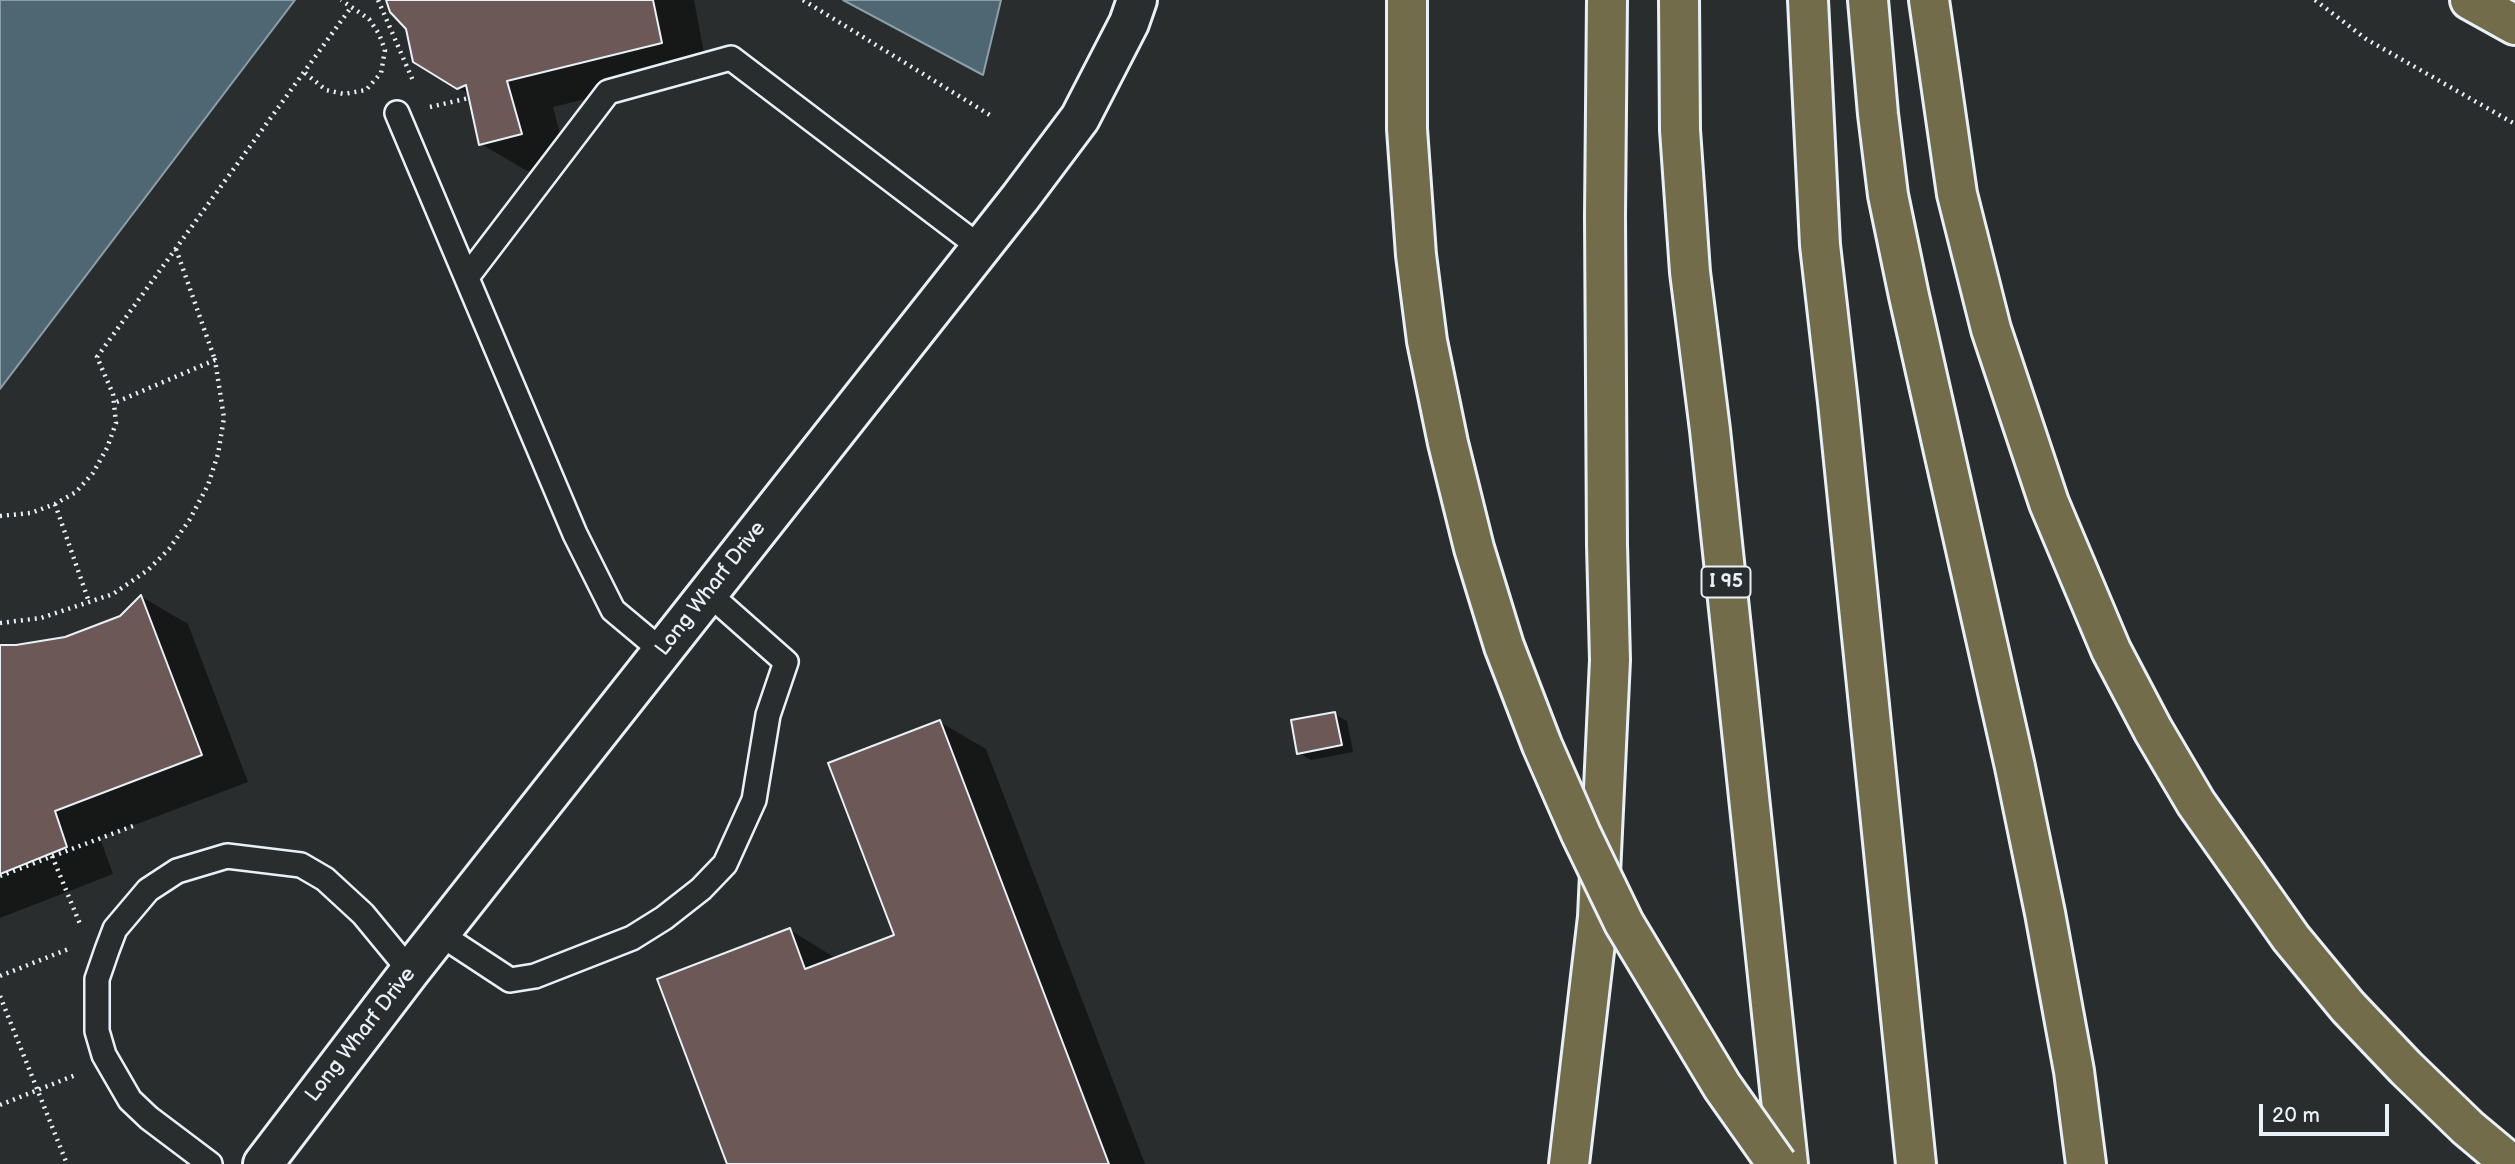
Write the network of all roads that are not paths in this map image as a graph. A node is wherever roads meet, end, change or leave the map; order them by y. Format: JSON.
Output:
{"nodes":[{"id":1,"x":1137,"y":0,"type":"edge"},
{"id":2,"x":1407,"y":0,"type":"edge"},
{"id":3,"x":1607,"y":0,"type":"edge"},
{"id":4,"x":1679,"y":0,"type":"edge"},
{"id":5,"x":1808,"y":0,"type":"edge"},
{"id":6,"x":1868,"y":0,"type":"edge"},
{"id":7,"x":1929,"y":0,"type":"edge"},
{"id":8,"x":2470,"y":0,"type":"edge"},
{"id":9,"x":2515,"y":25,"type":"edge"},
{"id":10,"x":397,"y":113,"type":"dead end"},
{"id":11,"x":981,"y":248,"type":"junction"},
{"id":12,"x":467,"y":277,"type":"junction"},
{"id":13,"x":708,"y":593,"type":"junction"},
{"id":14,"x":662,"y":651,"type":"junction"},
{"id":15,"x":440,"y":934,"type":"junction"},
{"id":16,"x":410,"y":971,"type":"junction"},
{"id":17,"x":211,"y":1164,"type":"edge"},
{"id":18,"x":263,"y":1164,"type":"edge"},
{"id":19,"x":1569,"y":1164,"type":"edge"},
{"id":20,"x":1777,"y":1164,"type":"edge"},
{"id":21,"x":1788,"y":1164,"type":"edge"},
{"id":22,"x":1916,"y":1164,"type":"edge"},
{"id":23,"x":2086,"y":1164,"type":"edge"},
{"id":24,"x":2511,"y":1164,"type":"edge"}],
"edges":[{"from":1,"to":11,"type":"main road","name":"Long Wharf Drive"},
{"from":2,"to":20,"type":"main road","bridge":true},
{"from":3,"to":19,"type":"main road"},
{"from":4,"to":21,"type":"main road","number":"I 95"},
{"from":5,"to":22,"type":"main road"},
{"from":6,"to":23,"type":"main road"},
{"from":7,"to":24,"type":"main road"},
{"from":8,"to":9,"type":"main road"},
{"from":10,"to":12,"type":"lane"},
{"from":11,"to":12,"type":"lane"},
{"from":11,"to":13,"type":"main road","name":"Long Wharf Drive"},
{"from":12,"to":14,"type":"lane"},
{"from":13,"to":14,"type":"main road","name":"Long Wharf Drive"},
{"from":13,"to":15,"type":"lane"},
{"from":14,"to":15,"type":"main road","name":"Long Wharf Drive"},
{"from":15,"to":16,"type":"main road","name":"Long Wharf Drive"},
{"from":16,"to":17,"type":"lane"},
{"from":16,"to":18,"type":"main road","name":"Long Wharf Drive"}]}
